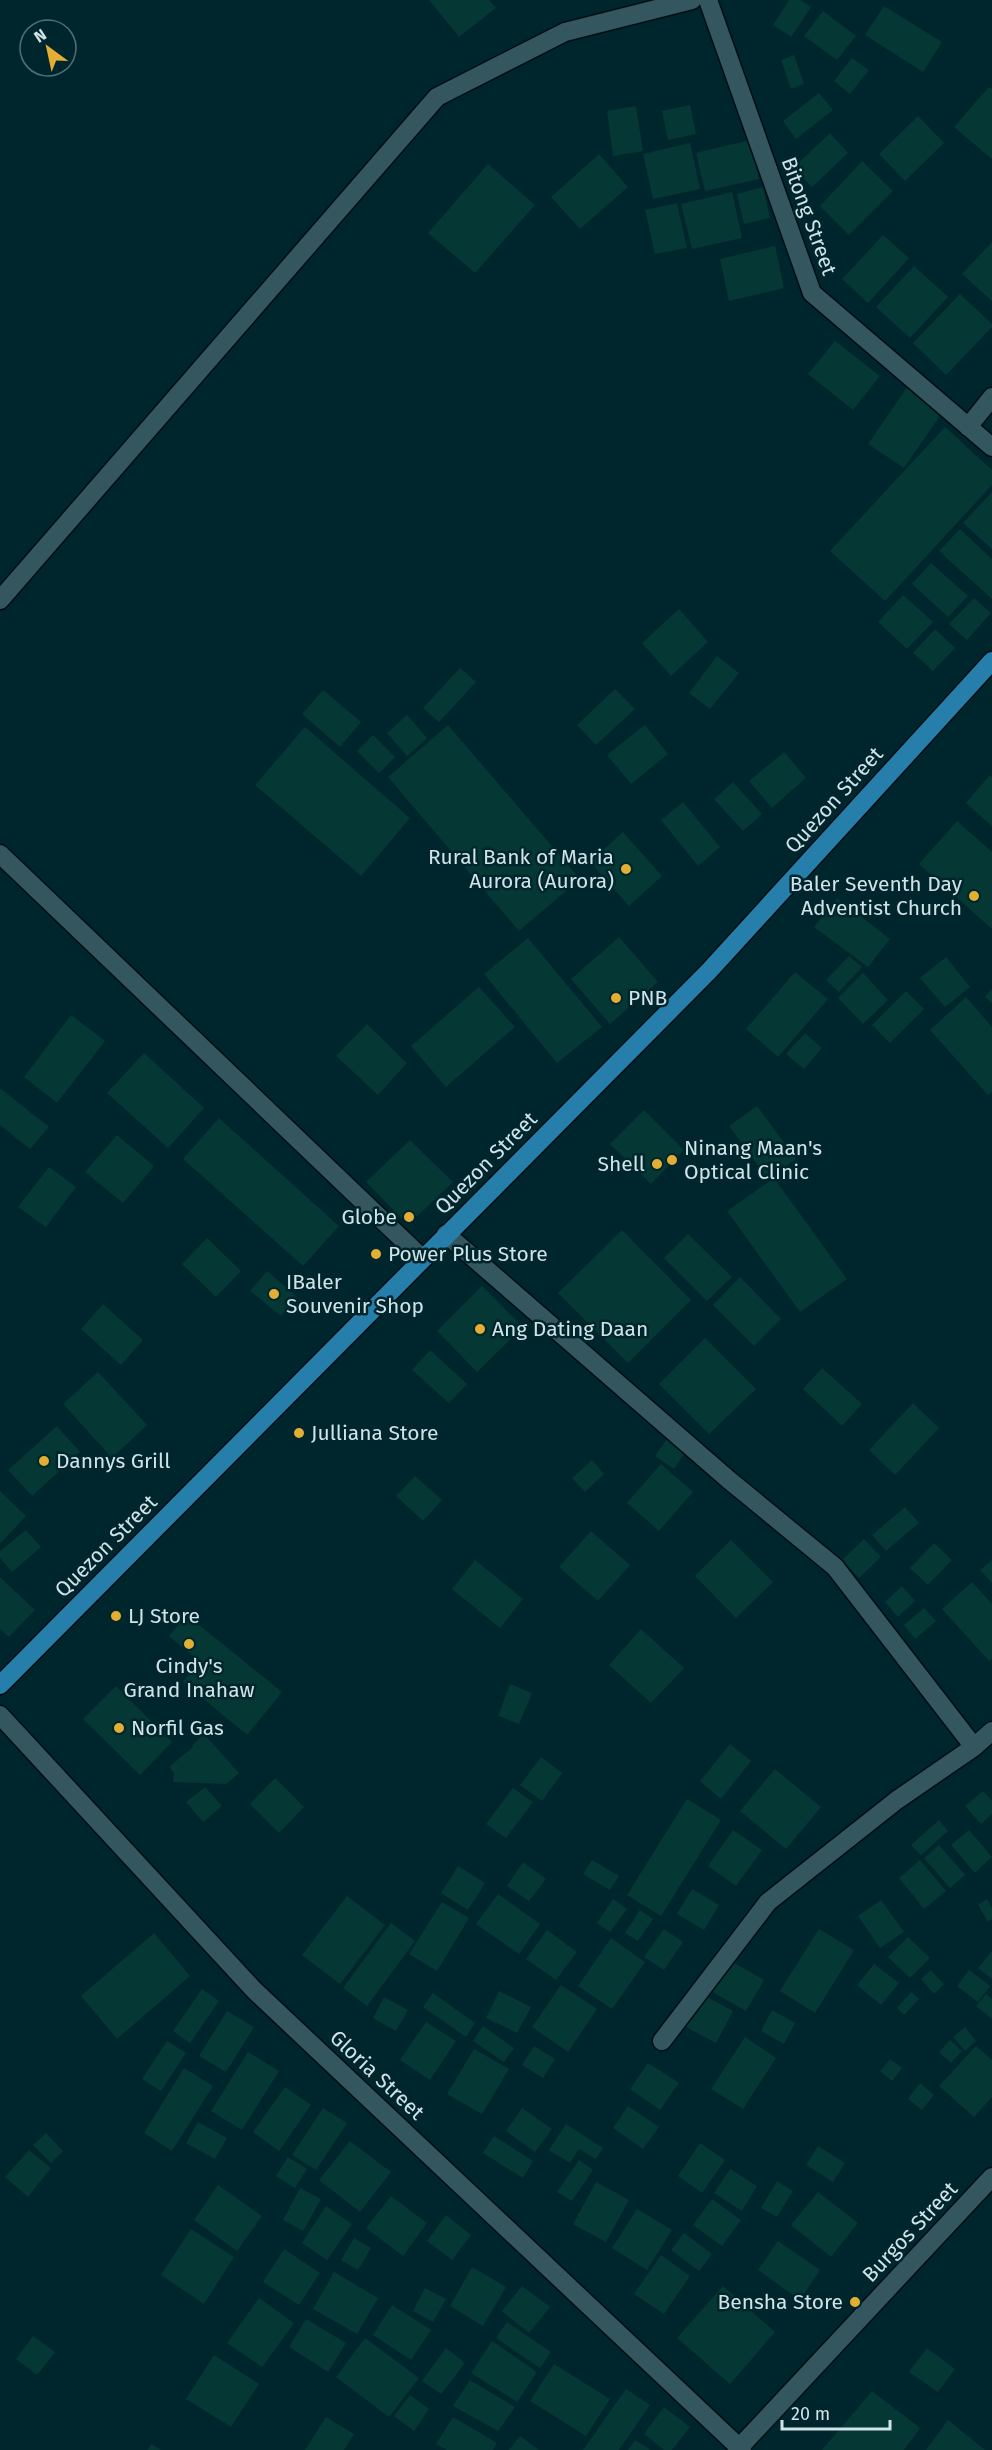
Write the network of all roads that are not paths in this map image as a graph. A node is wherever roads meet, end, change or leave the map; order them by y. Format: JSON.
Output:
{"nodes":[{"id":1,"x":692,"y":0,"type":"edge"},
{"id":2,"x":708,"y":0,"type":"edge"},
{"id":3,"x":992,"y":397,"type":"edge"},
{"id":4,"x":968,"y":427,"type":"junction"},
{"id":5,"x":992,"y":447,"type":"edge"},
{"id":6,"x":0,"y":600,"type":"edge"},
{"id":7,"x":992,"y":661,"type":"edge"},
{"id":8,"x":0,"y":854,"type":"edge"},
{"id":9,"x":446,"y":1234,"type":"junction"},
{"id":10,"x":422,"y":1258,"type":"junction"},
{"id":11,"x":0,"y":1685,"type":"edge"},
{"id":12,"x":0,"y":1715,"type":"edge"},
{"id":13,"x":992,"y":1731,"type":"edge"},
{"id":14,"x":974,"y":1747,"type":"junction"},
{"id":15,"x":662,"y":2041,"type":"dead end"},
{"id":16,"x":992,"y":2177,"type":"edge"},
{"id":17,"x":739,"y":2449,"type":"edge"}],
"edges":[{"from":1,"to":6,"type":"street"},
{"from":2,"to":4,"type":"street","name":"Bitong Street"},
{"from":3,"to":4,"type":"street"},
{"from":4,"to":5,"type":"street","name":"Bitong Street"},
{"from":7,"to":9,"type":"main road","name":"Quezon Street"},
{"from":8,"to":10,"type":"street"},
{"from":9,"to":10,"type":"main road","name":"Quezon Street"},
{"from":9,"to":14,"type":"street"},
{"from":10,"to":11,"type":"main road","name":"Quezon Street"},
{"from":12,"to":17,"type":"street","name":"Gloria Street"},
{"from":13,"to":14,"type":"street"},
{"from":14,"to":15,"type":"street"},
{"from":16,"to":17,"type":"street","name":"Burgos Street"}]}
